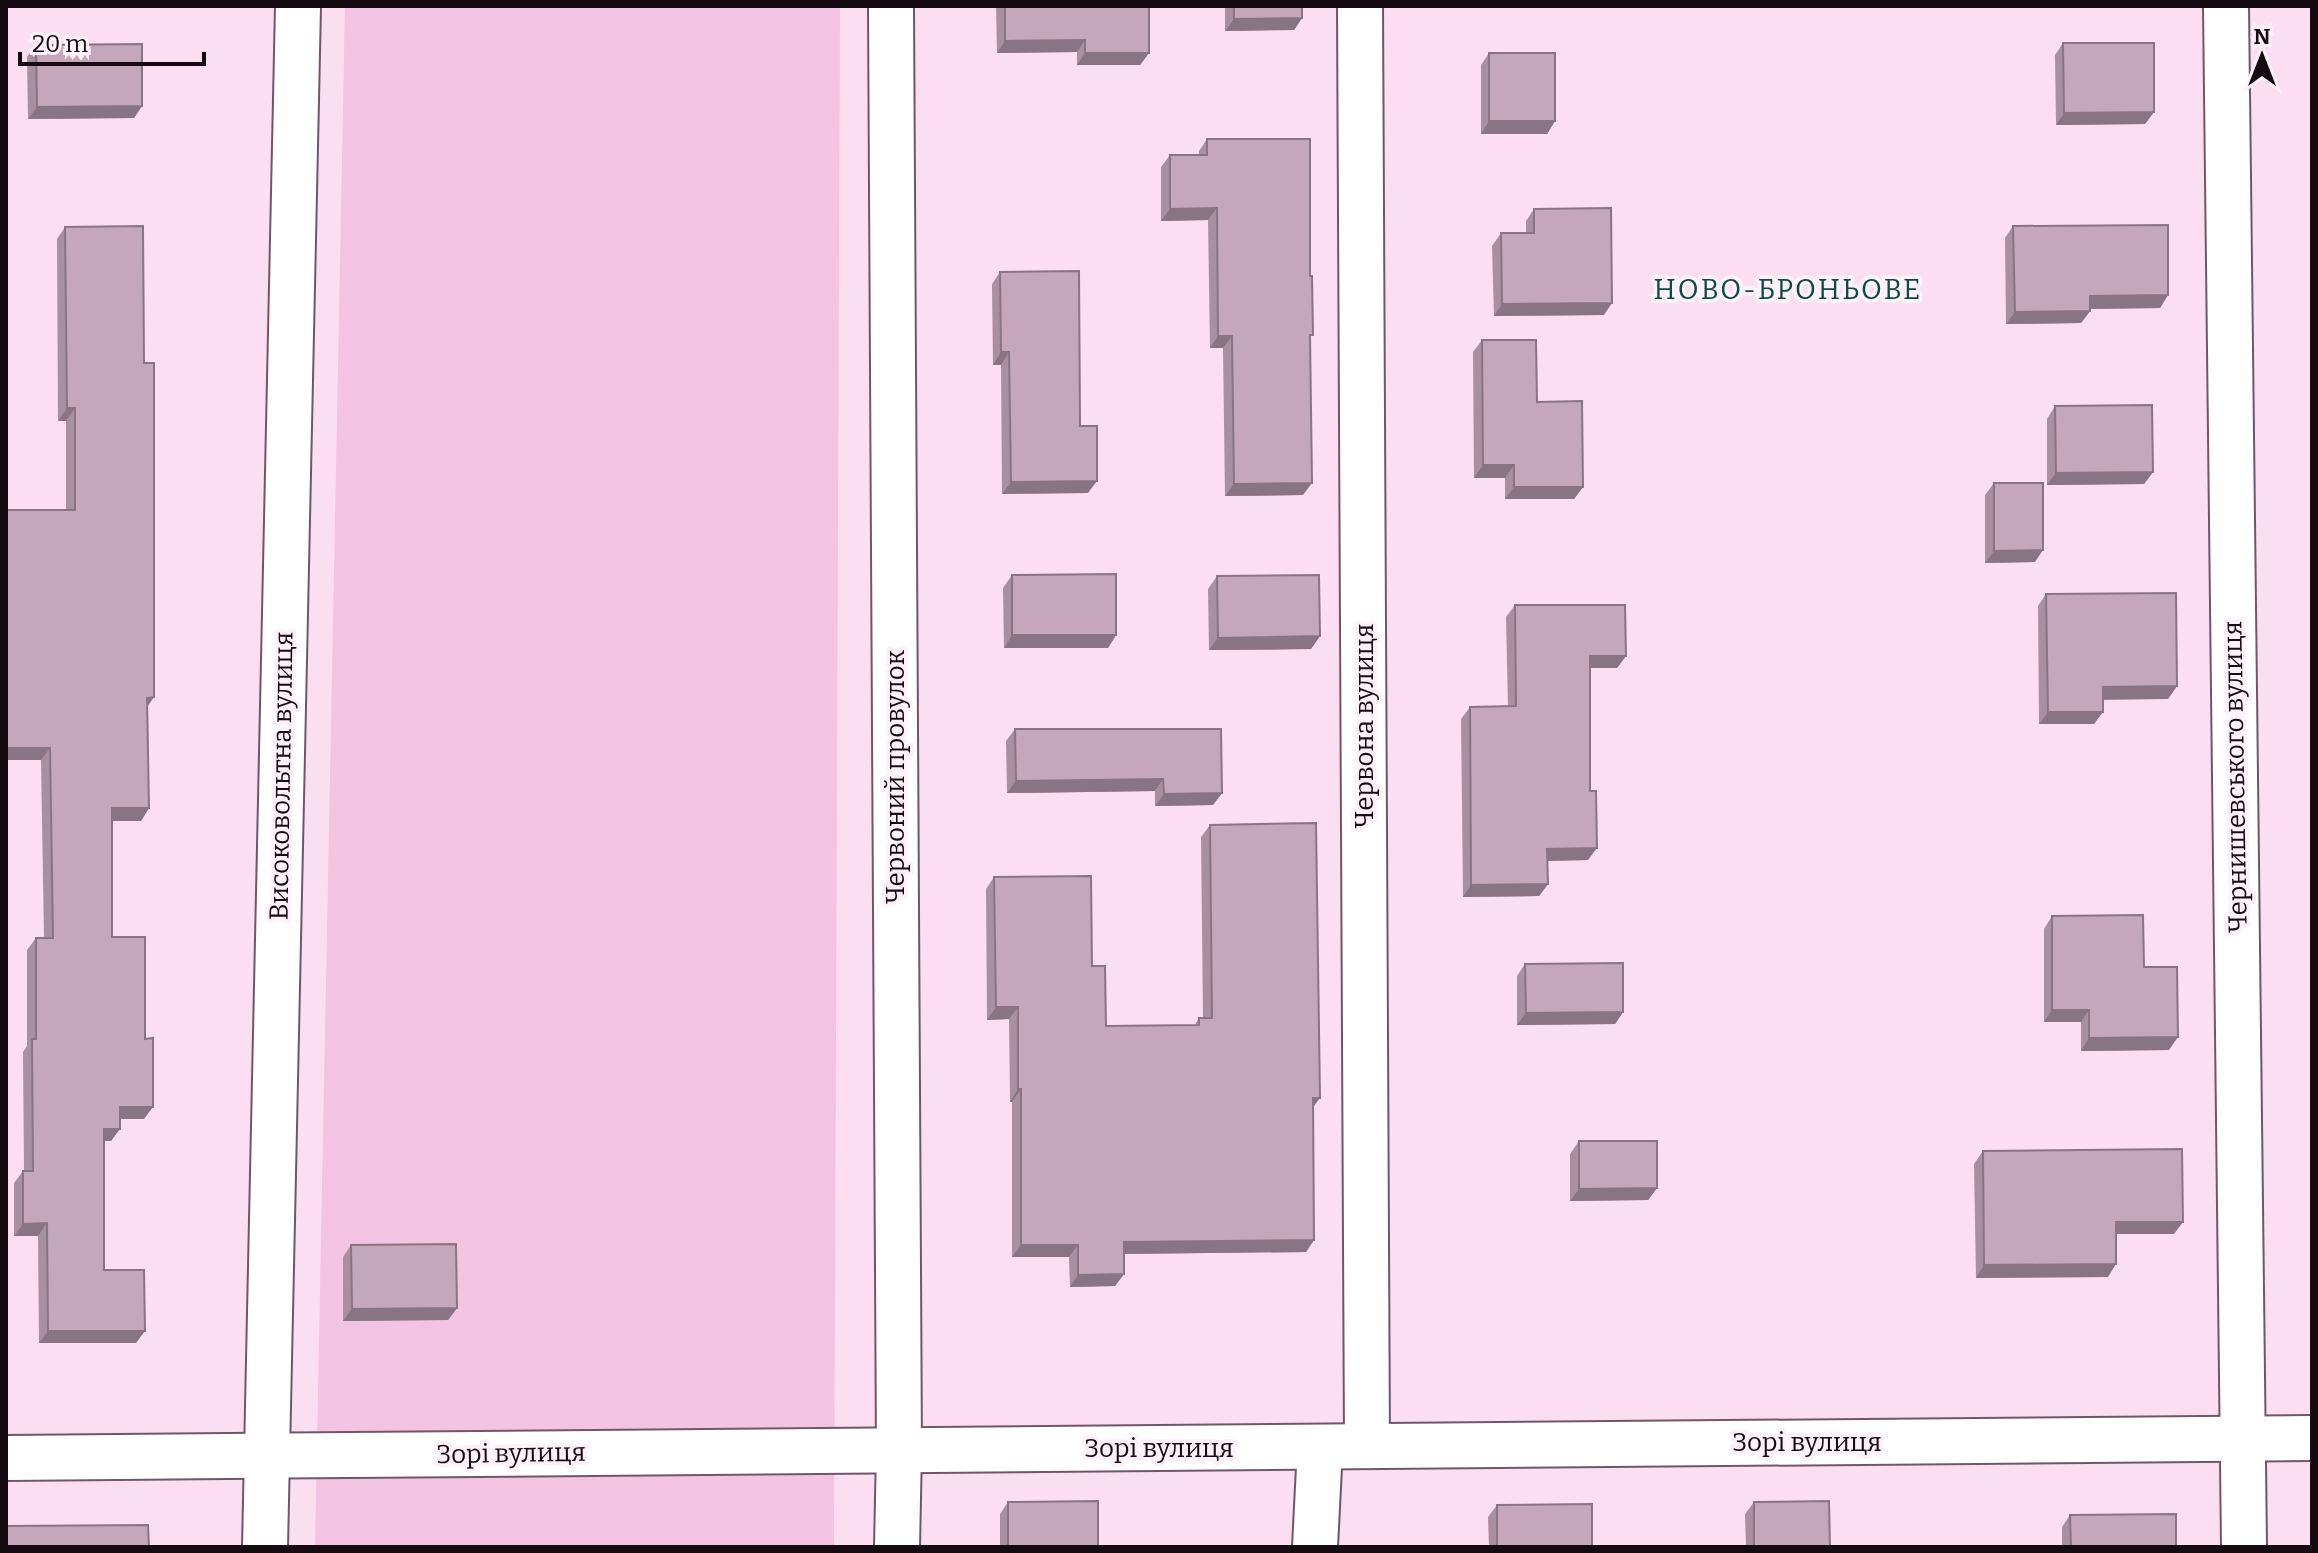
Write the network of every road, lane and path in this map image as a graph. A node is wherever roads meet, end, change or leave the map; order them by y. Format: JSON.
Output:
{"nodes":[{"id":1,"x":298,"y":6,"type":"edge"},
{"id":2,"x":891,"y":6,"type":"edge"},
{"id":3,"x":1360,"y":6,"type":"edge"},
{"id":4,"x":2226,"y":6,"type":"edge"},
{"id":5,"x":2312,"y":1438,"type":"edge"},
{"id":6,"x":2242,"y":1439,"type":"junction"},
{"id":7,"x":1367,"y":1446,"type":"junction"},
{"id":8,"x":1320,"y":1447,"type":"junction"},
{"id":9,"x":899,"y":1450,"type":"junction"},
{"id":10,"x":266,"y":1456,"type":"junction"},
{"id":11,"x":6,"y":1458,"type":"edge"},
{"id":12,"x":265,"y":1547,"type":"edge"},
{"id":13,"x":897,"y":1547,"type":"edge"},
{"id":14,"x":1315,"y":1547,"type":"edge"},
{"id":15,"x":2244,"y":1547,"type":"edge"}],
"edges":[{"from":1,"to":10,"type":"street","name":"Високовольтна вулиця"},
{"from":2,"to":9,"type":"street","name":"Червоний провулок"},
{"from":3,"to":7,"type":"street","name":"Червона вулиця"},
{"from":4,"to":6,"type":"street","name":"Чернишевського вулиця"},
{"from":5,"to":6,"type":"street","name":"Зорі вулиця"},
{"from":6,"to":7,"type":"street","name":"Зорі вулиця"},
{"from":6,"to":15,"type":"street","name":"Чернишевського вулиця"},
{"from":7,"to":8,"type":"street","name":"Зорі вулиця"},
{"from":8,"to":9,"type":"street","name":"Зорі вулиця"},
{"from":8,"to":14,"type":"street"},
{"from":9,"to":10,"type":"street","name":"Зорі вулиця"},
{"from":9,"to":13,"type":"street","name":"Червоний провулок"},
{"from":10,"to":11,"type":"street","name":"Зорі вулиця"},
{"from":10,"to":12,"type":"street","name":"Високовольтна вулиця"}]}
